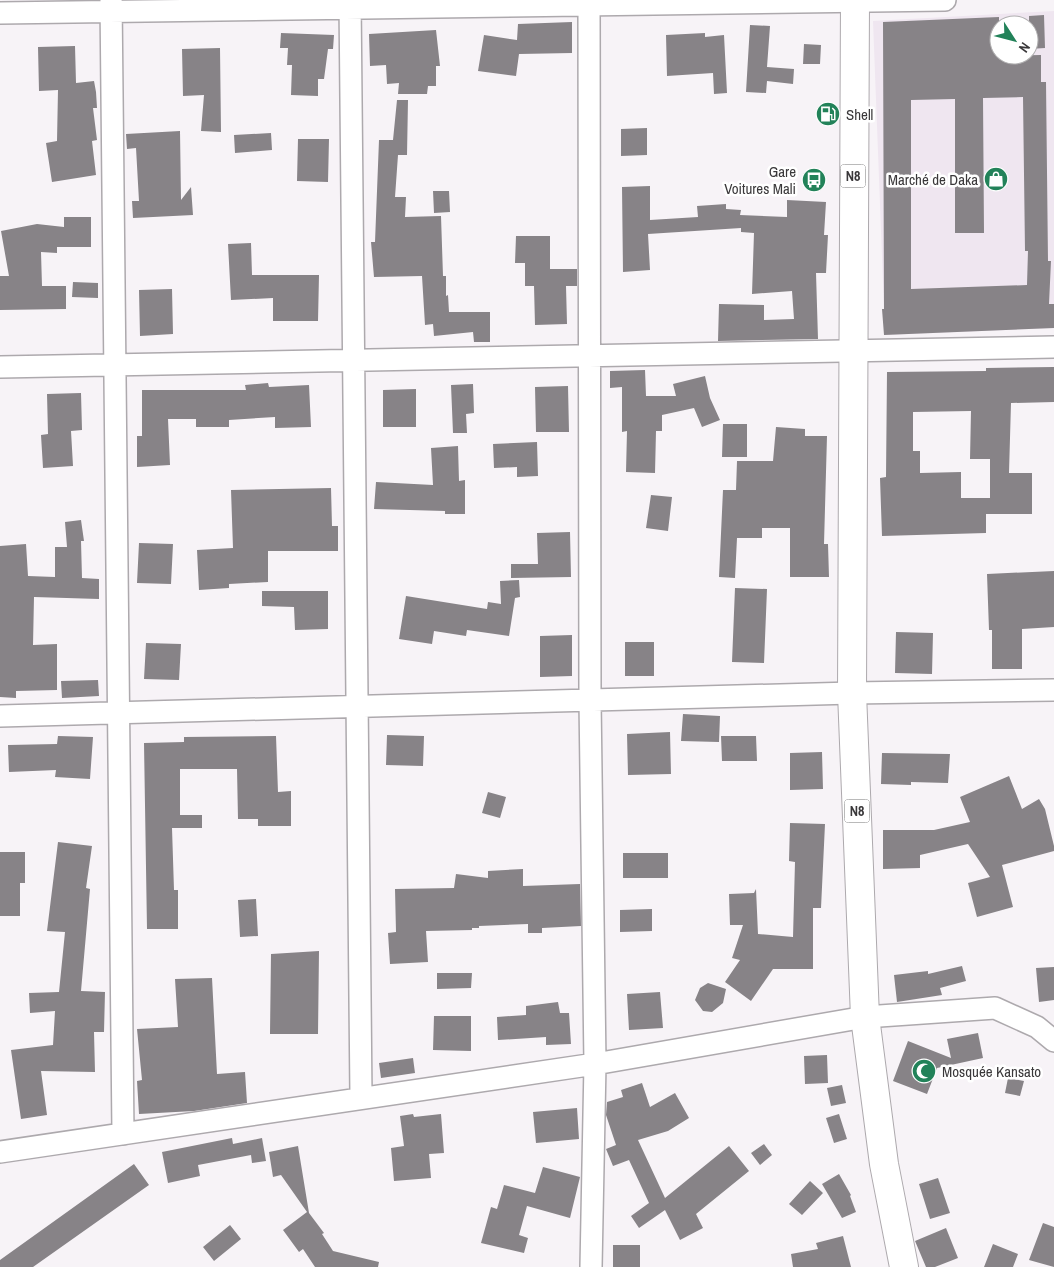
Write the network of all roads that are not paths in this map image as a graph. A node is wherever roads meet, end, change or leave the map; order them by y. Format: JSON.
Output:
{"nodes":[{"id":1,"x":944,"y":0,"type":"edge"},
{"id":2,"x":854,"y":1,"type":"edge"},
{"id":3,"x":588,"y":3,"type":"edge"},
{"id":4,"x":350,"y":4,"type":"edge"},
{"id":5,"x":111,"y":6,"type":"edge"},
{"id":6,"x":0,"y":13,"type":"edge"},
{"id":7,"x":1054,"y":346,"type":"edge"},
{"id":8,"x":852,"y":352,"type":"junction"},
{"id":9,"x":589,"y":354,"type":"junction"},
{"id":10,"x":354,"y":359,"type":"junction"},
{"id":11,"x":114,"y":364,"type":"junction"},
{"id":12,"x":0,"y":366,"type":"edge"},
{"id":13,"x":1054,"y":690,"type":"edge"},
{"id":14,"x":852,"y":693,"type":"junction"},
{"id":15,"x":590,"y":700,"type":"junction"},
{"id":16,"x":357,"y":706,"type":"junction"},
{"id":17,"x":118,"y":713,"type":"junction"},
{"id":18,"x":0,"y":716,"type":"edge"},
{"id":19,"x":864,"y":1016,"type":"junction"},
{"id":20,"x":1054,"y":1041,"type":"edge"},
{"id":21,"x":595,"y":1064,"type":"junction"},
{"id":22,"x":361,"y":1098,"type":"junction"},
{"id":23,"x":123,"y":1134,"type":"junction"},
{"id":24,"x":0,"y":1152,"type":"edge"},
{"id":25,"x":591,"y":1267,"type":"edge"},
{"id":26,"x":904,"y":1267,"type":"edge"}],
"edges":[{"from":1,"to":2,"type":"street"},
{"from":2,"to":3,"type":"street"},
{"from":2,"to":8,"type":"main road","number":"N8"},
{"from":3,"to":4,"type":"street"},
{"from":3,"to":9,"type":"street"},
{"from":4,"to":5,"type":"street"},
{"from":4,"to":10,"type":"street"},
{"from":5,"to":6,"type":"street"},
{"from":5,"to":11,"type":"street"},
{"from":7,"to":8,"type":"street"},
{"from":8,"to":9,"type":"street"},
{"from":8,"to":14,"type":"main road","number":"N8"},
{"from":9,"to":10,"type":"street"},
{"from":9,"to":15,"type":"street"},
{"from":10,"to":11,"type":"street"},
{"from":10,"to":16,"type":"street"},
{"from":11,"to":12,"type":"street"},
{"from":11,"to":17,"type":"street"},
{"from":13,"to":14,"type":"street"},
{"from":14,"to":15,"type":"street"},
{"from":14,"to":19,"type":"main road","number":"N8"},
{"from":15,"to":16,"type":"street"},
{"from":15,"to":21,"type":"street"},
{"from":16,"to":17,"type":"street"},
{"from":16,"to":22,"type":"street"},
{"from":17,"to":18,"type":"street"},
{"from":17,"to":23,"type":"street"},
{"from":19,"to":20,"type":"street"},
{"from":19,"to":21,"type":"street"},
{"from":19,"to":26,"type":"main road","number":"N8"},
{"from":21,"to":22,"type":"street"},
{"from":21,"to":25,"type":"street"},
{"from":22,"to":23,"type":"street"},
{"from":23,"to":24,"type":"street"}]}
